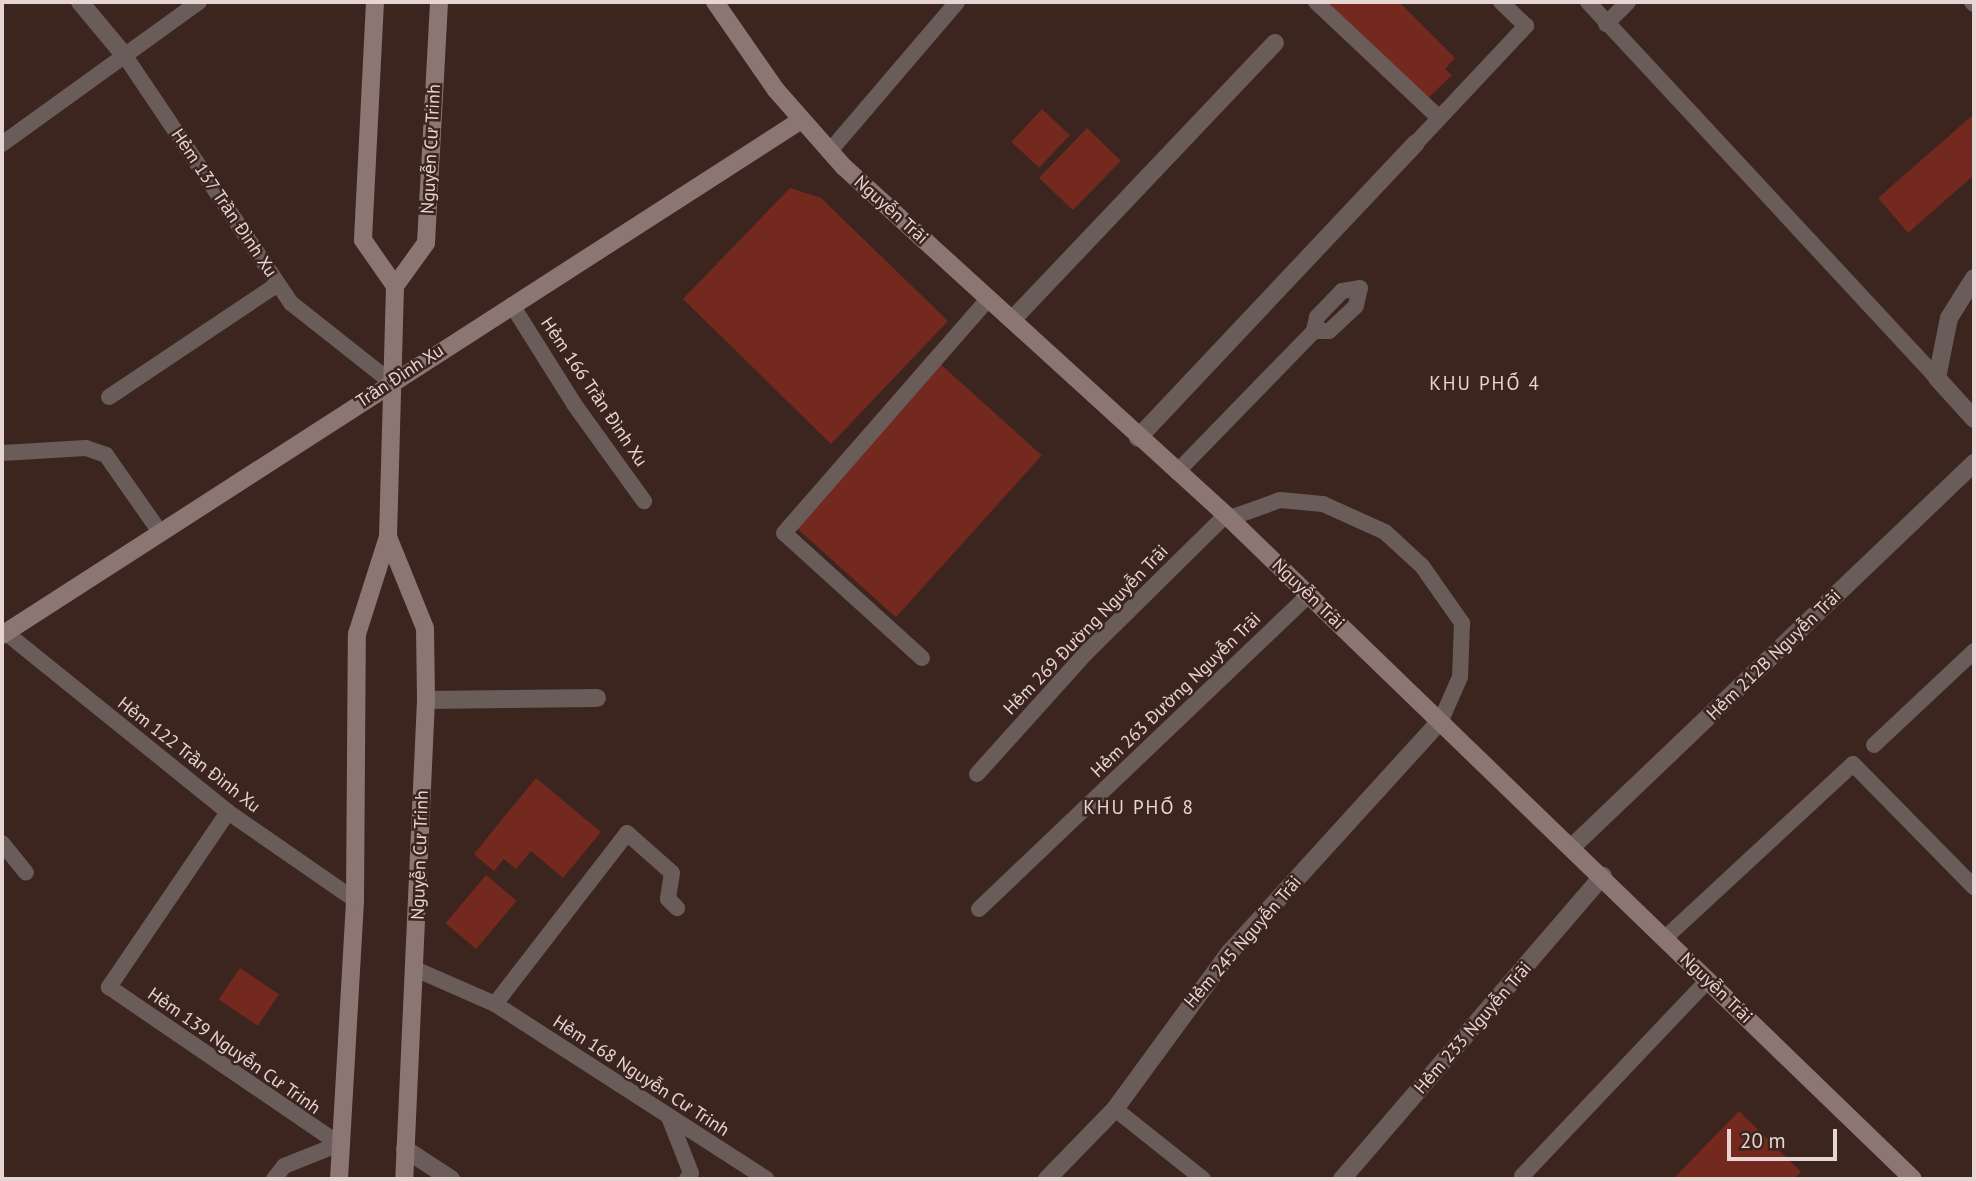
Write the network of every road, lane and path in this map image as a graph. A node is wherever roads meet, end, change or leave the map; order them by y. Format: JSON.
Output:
{"nodes":[{"id":1,"x":80,"y":2,"type":"edge"},
{"id":2,"x":199,"y":2,"type":"edge"},
{"id":3,"x":375,"y":2,"type":"edge"},
{"id":4,"x":439,"y":2,"type":"edge"},
{"id":5,"x":715,"y":2,"type":"edge"},
{"id":6,"x":957,"y":2,"type":"edge"},
{"id":7,"x":1316,"y":2,"type":"edge"},
{"id":8,"x":1501,"y":2,"type":"edge"},
{"id":9,"x":1588,"y":2,"type":"edge"},
{"id":10,"x":1628,"y":2,"type":"edge"},
{"id":11,"x":1606,"y":24,"type":"junction"},
{"id":12,"x":1275,"y":43,"type":"dead end"},
{"id":13,"x":125,"y":56,"type":"junction"},
{"id":14,"x":1439,"y":118,"type":"junction"},
{"id":15,"x":801,"y":120,"type":"junction"},
{"id":16,"x":1416,"y":143,"type":"joint"},
{"id":17,"x":2,"y":144,"type":"edge"},
{"id":18,"x":829,"y":152,"type":"junction"},
{"id":19,"x":1974,"y":278,"type":"edge"},
{"id":20,"x":278,"y":284,"type":"junction"},
{"id":21,"x":395,"y":286,"type":"junction"},
{"id":22,"x":988,"y":299,"type":"junction"},
{"id":23,"x":512,"y":305,"type":"junction"},
{"id":24,"x":1012,"y":320,"type":"junction"},
{"id":25,"x":1314,"y":331,"type":"dead end"},
{"id":26,"x":1937,"y":378,"type":"junction"},
{"id":27,"x":391,"y":382,"type":"junction"},
{"id":28,"x":109,"y":397,"type":"dead end"},
{"id":29,"x":1974,"y":419,"type":"edge"},
{"id":30,"x":1138,"y":438,"type":"junction"},
{"id":31,"x":2,"y":453,"type":"edge"},
{"id":32,"x":1974,"y":463,"type":"edge"},
{"id":33,"x":1177,"y":472,"type":"junction"},
{"id":34,"x":645,"y":500,"type":"dead end"},
{"id":35,"x":1228,"y":517,"type":"junction"},
{"id":36,"x":160,"y":532,"type":"junction"},
{"id":37,"x":388,"y":537,"type":"junction"},
{"id":38,"x":1309,"y":595,"type":"junction"},
{"id":39,"x":4,"y":634,"type":"edge"},
{"id":40,"x":1974,"y":651,"type":"edge"},
{"id":41,"x":922,"y":658,"type":"dead end"},
{"id":42,"x":597,"y":698,"type":"dead end"},
{"id":43,"x":426,"y":700,"type":"junction"},
{"id":44,"x":1441,"y":720,"type":"junction"},
{"id":45,"x":1874,"y":745,"type":"dead end"},
{"id":46,"x":977,"y":774,"type":"dead end"},
{"id":47,"x":228,"y":812,"type":"junction"},
{"id":48,"x":2,"y":843,"type":"edge"},
{"id":49,"x":1573,"y":846,"type":"junction"},
{"id":50,"x":26,"y":873,"type":"dead end"},
{"id":51,"x":1603,"y":876,"type":"junction"},
{"id":52,"x":1974,"y":887,"type":"edge"},
{"id":53,"x":355,"y":900,"type":"junction"},
{"id":54,"x":677,"y":908,"type":"dead end"},
{"id":55,"x":979,"y":909,"type":"dead end"},
{"id":56,"x":1665,"y":938,"type":"junction"},
{"id":57,"x":415,"y":969,"type":"junction"},
{"id":58,"x":1708,"y":980,"type":"junction"},
{"id":59,"x":495,"y":1004,"type":"junction"},
{"id":60,"x":1115,"y":1109,"type":"junction"},
{"id":61,"x":669,"y":1117,"type":"junction"},
{"id":62,"x":339,"y":1144,"type":"junction"},
{"id":63,"x":405,"y":1149,"type":"junction"},
{"id":64,"x":1055,"y":1176,"type":"edge"},
{"id":65,"x":1522,"y":1176,"type":"dead end"},
{"id":66,"x":1904,"y":1176,"type":"edge"},
{"id":67,"x":274,"y":1179,"type":"edge"},
{"id":68,"x":339,"y":1179,"type":"edge"},
{"id":69,"x":404,"y":1179,"type":"edge"},
{"id":70,"x":451,"y":1179,"type":"edge"},
{"id":71,"x":687,"y":1179,"type":"edge"},
{"id":72,"x":766,"y":1179,"type":"edge"},
{"id":73,"x":1203,"y":1179,"type":"edge"},
{"id":74,"x":1342,"y":1179,"type":"edge"}],
"edges":[{"from":1,"to":13,"type":"street","name":"Hẻm 137 Trần Ðình Xu"},
{"from":2,"to":13,"type":"lane"},
{"from":3,"to":21,"type":"street"},
{"from":4,"to":21,"type":"street","name":"Nguyễn Cư Trinh"},
{"from":5,"to":15,"type":"street","name":"Nguyễn Trãi"},
{"from":6,"to":18,"type":"lane"},
{"from":7,"to":14,"type":"lane"},
{"from":8,"to":14,"type":"lane"},
{"from":9,"to":11,"type":"lane"},
{"from":10,"to":11,"type":"lane"},
{"from":11,"to":26,"type":"lane"},
{"from":12,"to":24,"type":"street"},
{"from":13,"to":17,"type":"lane"},
{"from":13,"to":20,"type":"lane","name":"Hẻm 137 Trần Ðình Xu"},
{"from":14,"to":16,"type":"lane"},
{"from":15,"to":18,"type":"street","name":"Nguyễn Trãi"},
{"from":15,"to":23,"type":"street","name":"Trần Ðình Xu"},
{"from":16,"to":30,"type":"street"},
{"from":18,"to":22,"type":"street","name":"Nguyễn Trãi"},
{"from":19,"to":26,"type":"street"},
{"from":20,"to":27,"type":"lane","name":"Hẻm 137 Trần Ðình Xu"},
{"from":20,"to":28,"type":"lane"},
{"from":21,"to":27,"type":"street","name":"Nguyễn Cư Trinh"},
{"from":22,"to":24,"type":"street","name":"Nguyễn Trãi"},
{"from":22,"to":41,"type":"lane"},
{"from":23,"to":27,"type":"street","name":"Trần Ðình Xu"},
{"from":23,"to":34,"type":"lane","name":"Hẻm 166 Trần Đình Xu"},
{"from":24,"to":30,"type":"street","name":"Nguyễn Trãi"},
{"from":25,"to":33,"type":"lane"},
{"from":26,"to":29,"type":"street"},
{"from":27,"to":36,"type":"street","name":"Trần Ðình Xu"},
{"from":27,"to":37,"type":"street","name":"Nguyễn Cư Trinh"},
{"from":30,"to":33,"type":"street","name":"Nguyễn Trãi"},
{"from":31,"to":36,"type":"lane"},
{"from":32,"to":49,"type":"street","name":"Hẻm 212B Nguyễn Trãi"},
{"from":33,"to":35,"type":"street","name":"Nguyễn Trãi"},
{"from":35,"to":38,"type":"street","name":"Nguyễn Trãi"},
{"from":35,"to":44,"type":"lane"},
{"from":35,"to":46,"type":"lane","name":"Hẻm 269 Đường Nguyễn Trãi"},
{"from":36,"to":39,"type":"street","name":"Trần Ðình Xu"},
{"from":37,"to":43,"type":"street","name":"Nguyễn Cư Trinh"},
{"from":37,"to":53,"type":"street","name":"Nguyễn Cư Trinh"},
{"from":38,"to":44,"type":"street","name":"Nguyễn Trãi"},
{"from":38,"to":55,"type":"lane","name":"Hẻm 263 Đường Nguyễn Trãi"},
{"from":39,"to":47,"type":"lane","name":"Hẻm 122 Trần Ðình Xu"},
{"from":40,"to":45,"type":"lane"},
{"from":42,"to":43,"type":"street"},
{"from":43,"to":57,"type":"street","name":"Nguyễn Cư Trinh"},
{"from":44,"to":49,"type":"street","name":"Nguyễn Trãi"},
{"from":44,"to":60,"type":"street","name":"Hẻm 245 Nguyễn Trãi"},
{"from":47,"to":53,"type":"lane","name":"Hẻm 122 Trần Ðình Xu"},
{"from":47,"to":62,"type":"lane","name":"Hẻm 139 Nguyễn Cư Trinh"},
{"from":48,"to":50,"type":"lane"},
{"from":49,"to":51,"type":"street","name":"Nguyễn Trãi"},
{"from":51,"to":56,"type":"street","name":"Nguyễn Trãi"},
{"from":51,"to":74,"type":"street","name":"Hẻm 233 Nguyễn Trãi"},
{"from":52,"to":56,"type":"lane"},
{"from":53,"to":62,"type":"street","name":"Nguyễn Cư Trinh"},
{"from":54,"to":59,"type":"lane"},
{"from":56,"to":58,"type":"street","name":"Nguyễn Trãi"},
{"from":57,"to":59,"type":"lane","name":"Hẻm 168 Nguyễn Cư Trinh"},
{"from":57,"to":63,"type":"street","name":"Nguyễn Cư Trinh"},
{"from":58,"to":65,"type":"lane"},
{"from":58,"to":66,"type":"street","name":"Nguyễn Trãi"},
{"from":59,"to":61,"type":"lane","name":"Hẻm 168 Nguyễn Cư Trinh"},
{"from":60,"to":64,"type":"street","name":"Hẻm 245 Nguyễn Trãi"},
{"from":60,"to":73,"type":"lane"},
{"from":61,"to":71,"type":"lane"},
{"from":61,"to":72,"type":"lane","name":"Hẻm 168 Nguyễn Cư Trinh"},
{"from":62,"to":67,"type":"lane"},
{"from":62,"to":68,"type":"street","name":"Nguyễn Cư Trinh"},
{"from":63,"to":69,"type":"street","name":"Nguyễn Cư Trinh"},
{"from":63,"to":70,"type":"street"}]}
